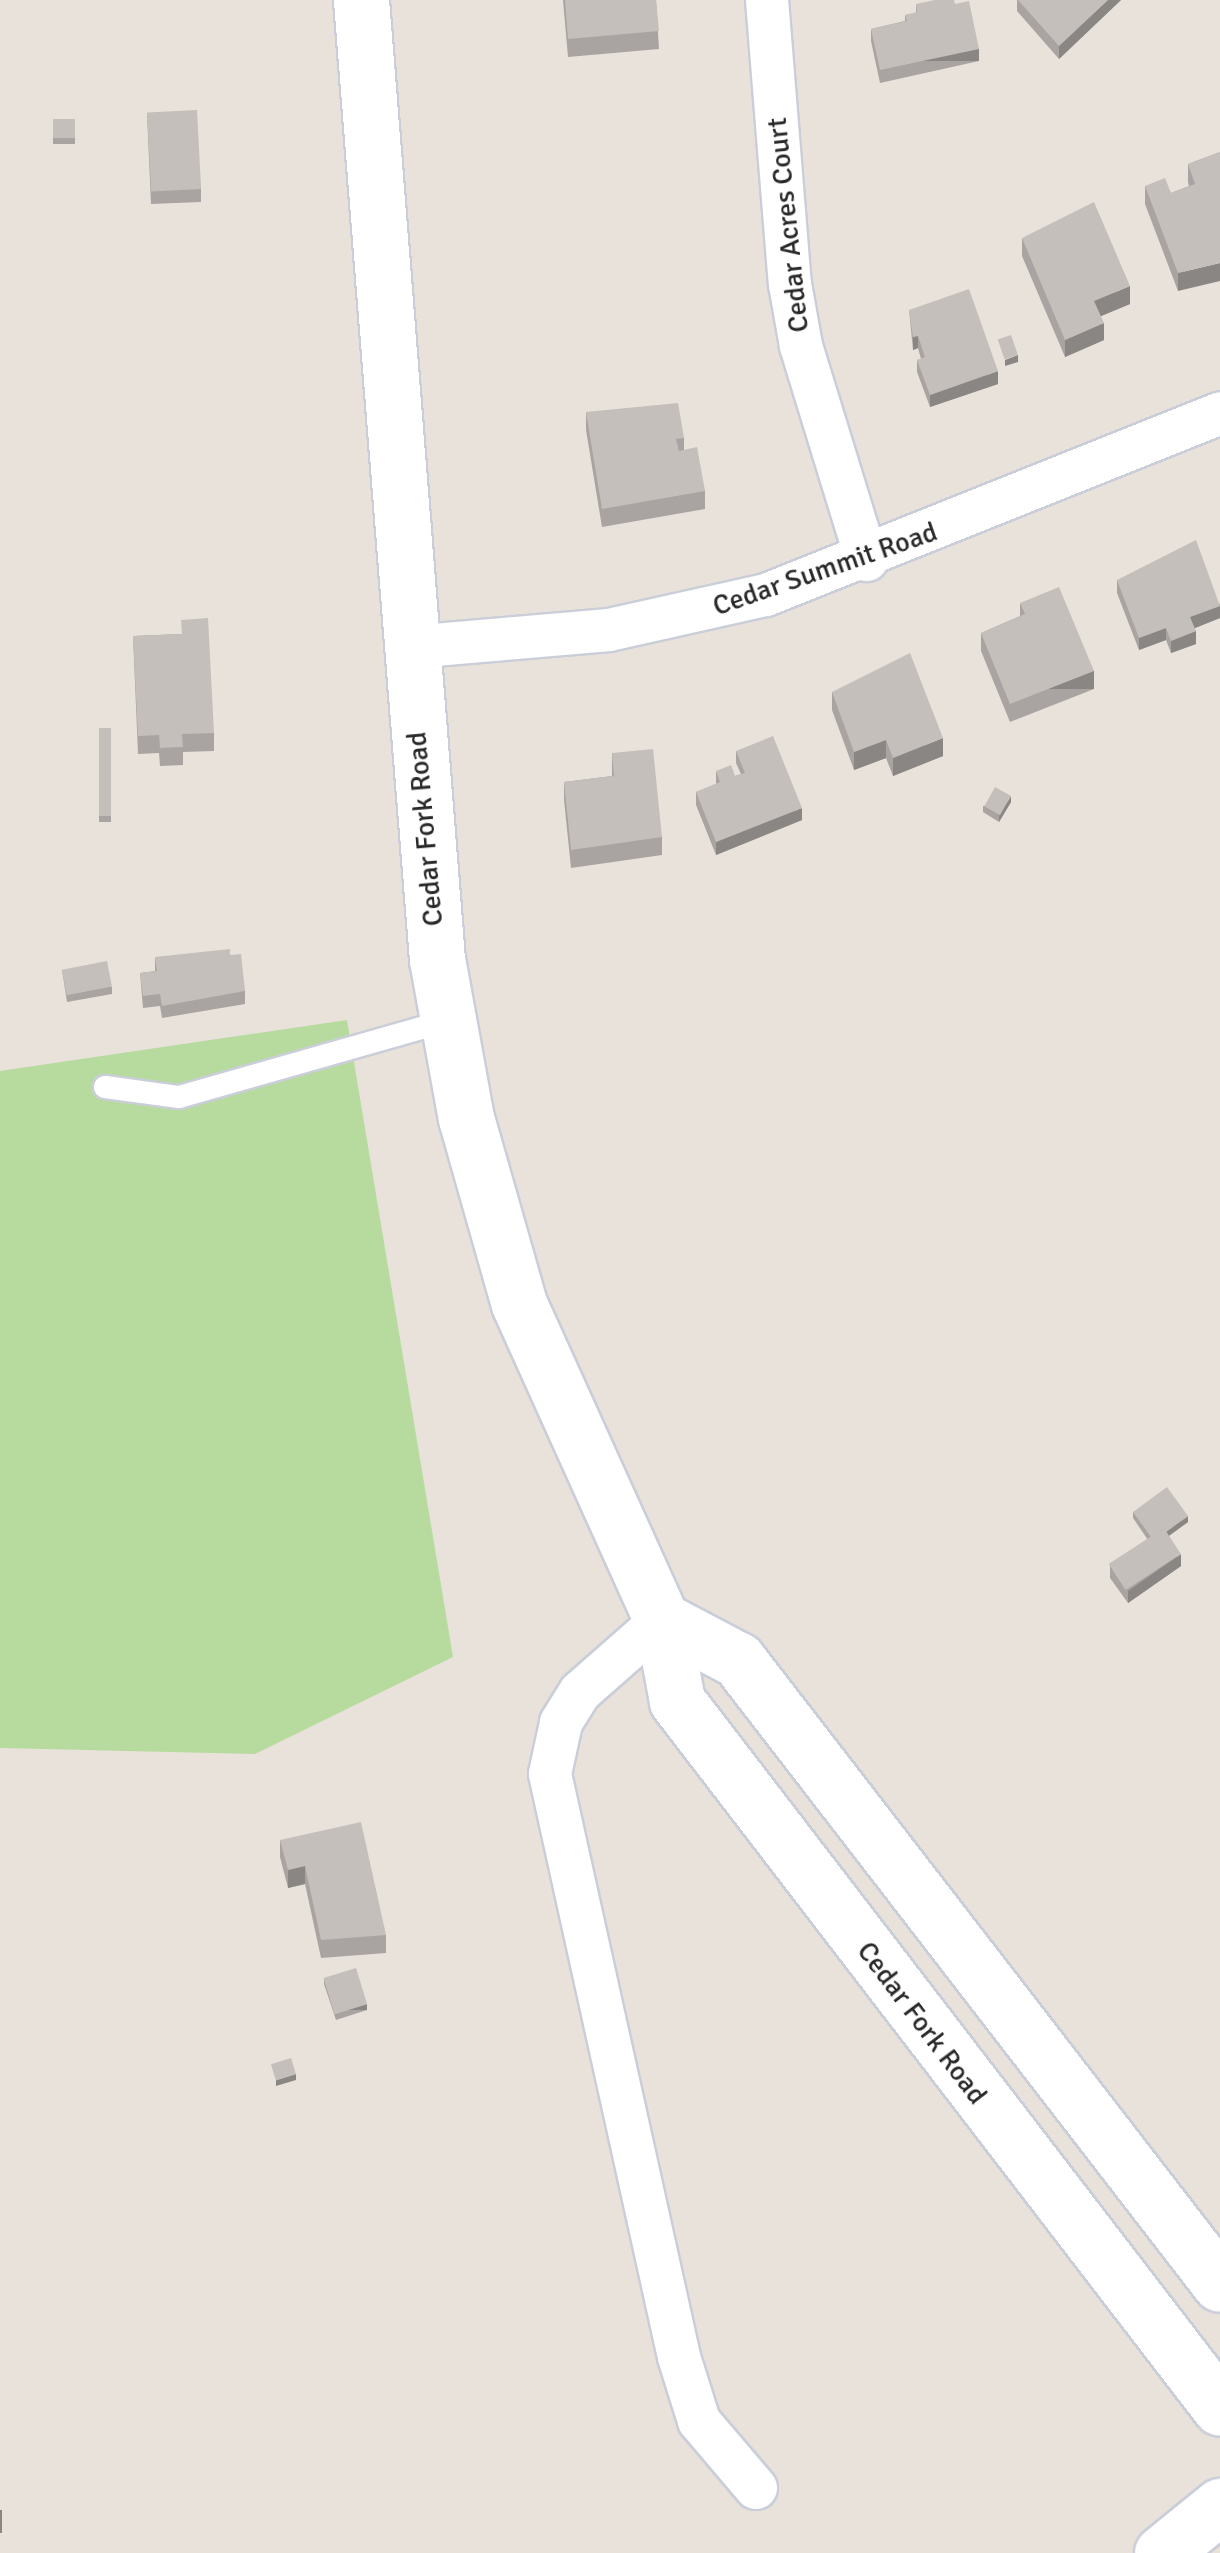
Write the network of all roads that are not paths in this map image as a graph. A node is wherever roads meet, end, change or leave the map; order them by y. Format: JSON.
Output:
{"nodes":[{"id":1,"x":361,"y":0,"type":"edge"},
{"id":2,"x":767,"y":0,"type":"edge"},
{"id":3,"x":1220,"y":413,"type":"edge"},
{"id":4,"x":866,"y":560,"type":"junction"},
{"id":5,"x":411,"y":647,"type":"junction"},
{"id":6,"x":446,"y":1021,"type":"junction"},
{"id":7,"x":105,"y":1087,"type":"dead end"},
{"id":8,"x":662,"y":1620,"type":"junction"},
{"id":9,"x":1220,"y":2284,"type":"edge"},
{"id":10,"x":1220,"y":2408,"type":"edge"},
{"id":11,"x":756,"y":2488,"type":"dead end"},
{"id":12,"x":1220,"y":2506,"type":"edge"},
{"id":13,"x":1162,"y":2553,"type":"edge"}],
"edges":[{"from":1,"to":5,"type":"street","name":"Cedar Fork Road"},
{"from":2,"to":4,"type":"street","name":"Cedar Acres Court"},
{"from":3,"to":4,"type":"street","name":"Cedar Summit Road"},
{"from":4,"to":5,"type":"street","name":"Cedar Summit Road"},
{"from":5,"to":6,"type":"street","name":"Cedar Fork Road"},
{"from":6,"to":7,"type":"lane"},
{"from":6,"to":8,"type":"street","name":"Cedar Fork Road"},
{"from":8,"to":9,"type":"street"},
{"from":8,"to":10,"type":"street","name":"Cedar Fork Road"},
{"from":8,"to":11,"type":"street"},
{"from":12,"to":13,"type":"street"}]}
